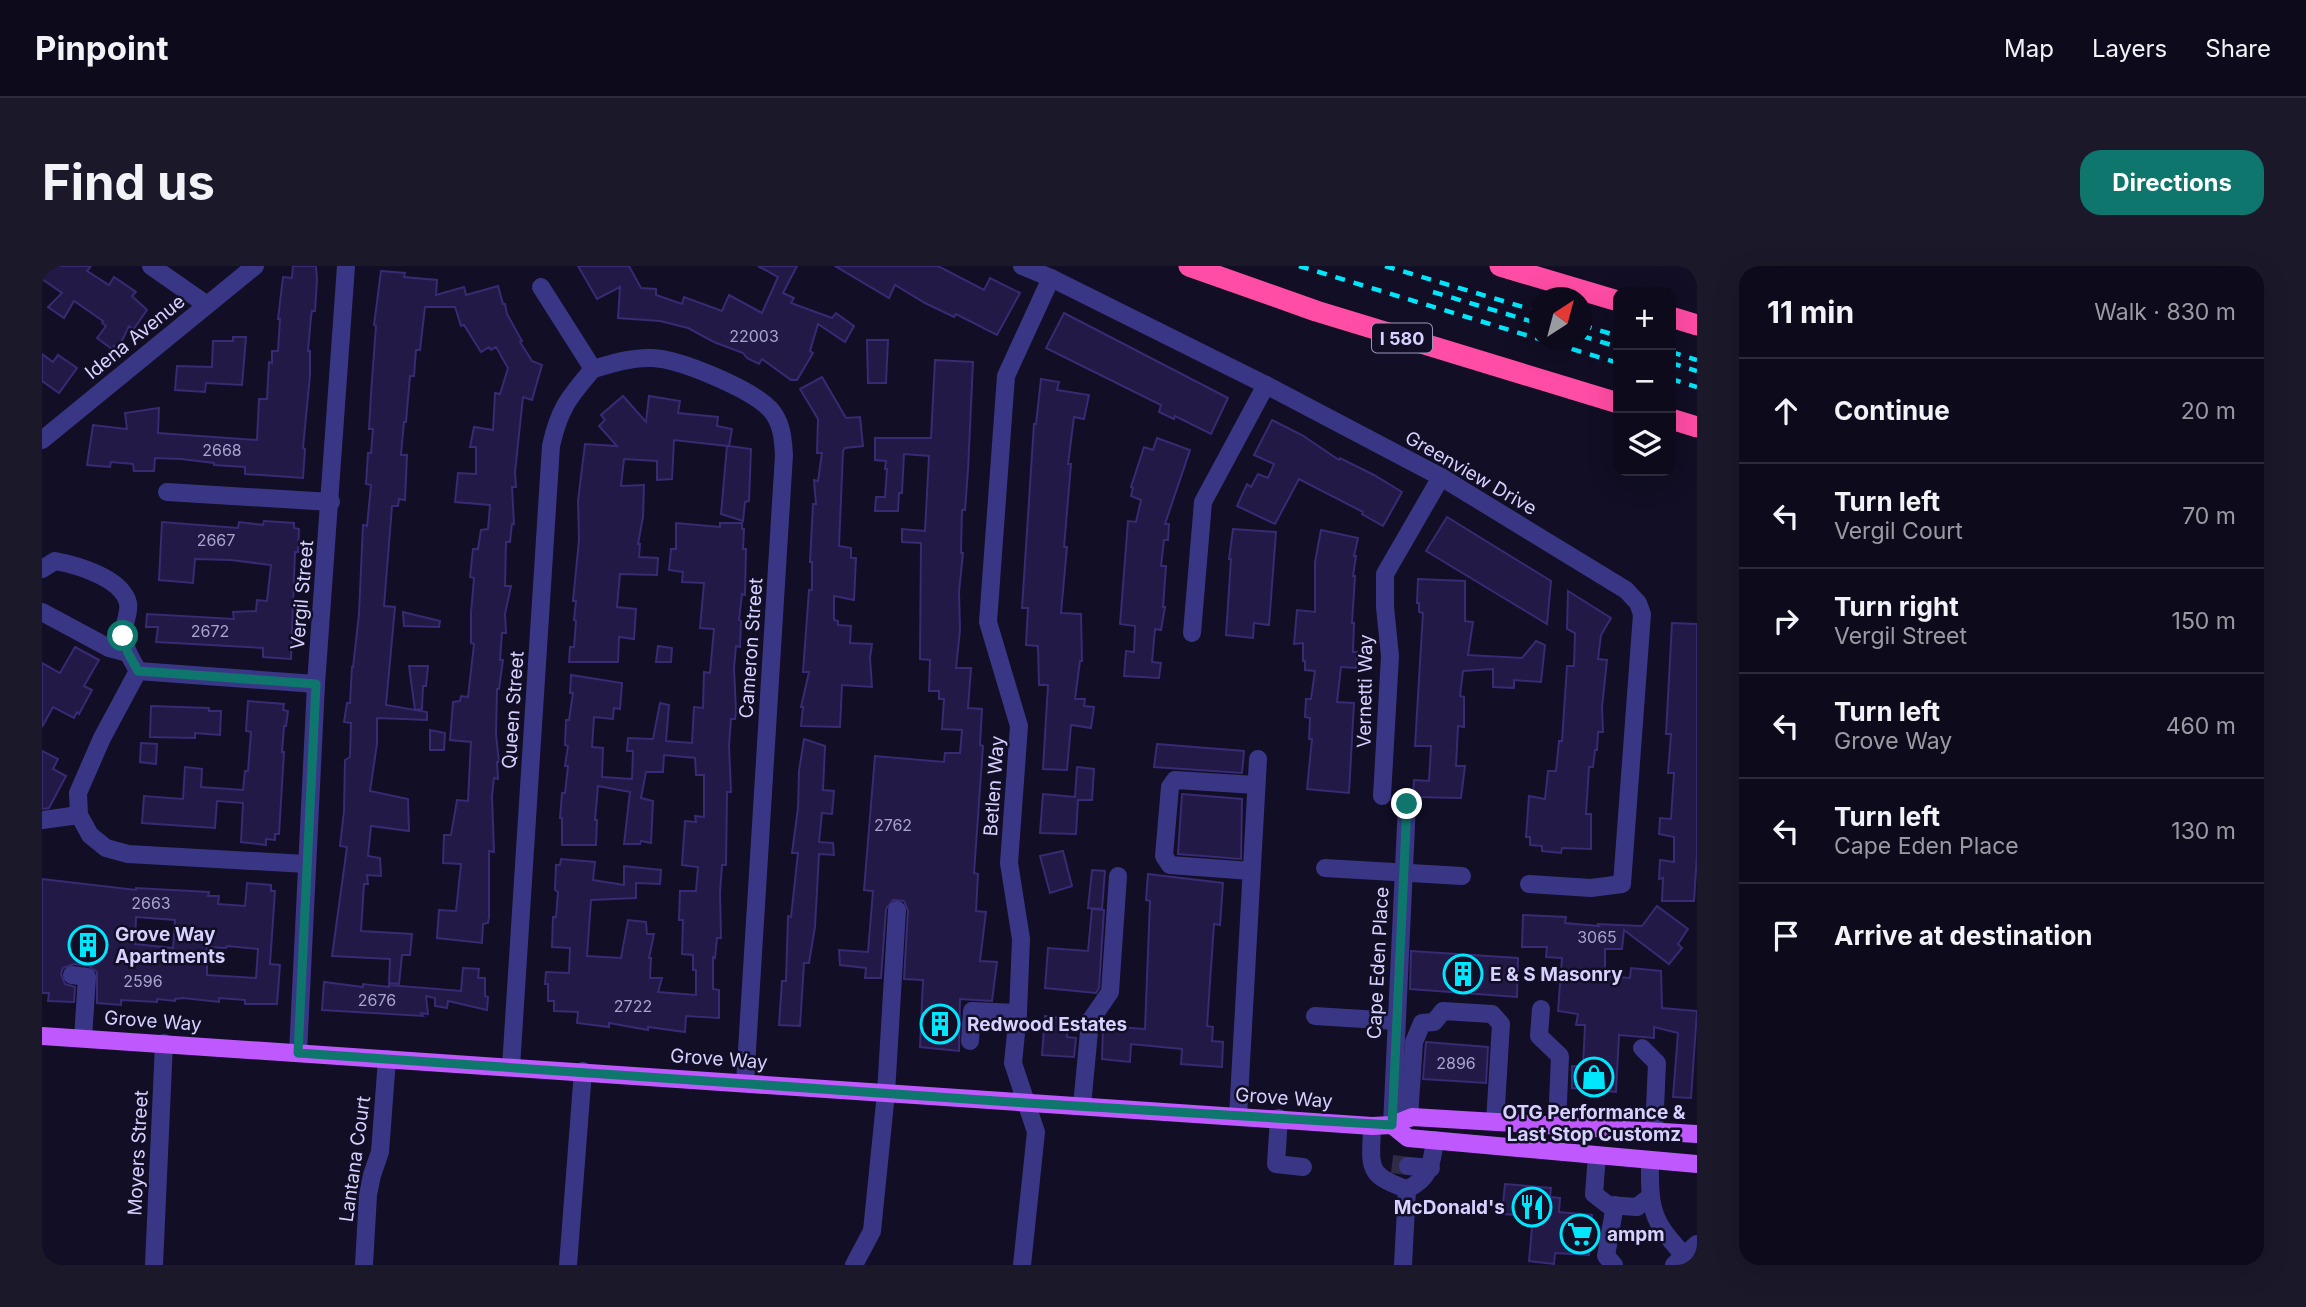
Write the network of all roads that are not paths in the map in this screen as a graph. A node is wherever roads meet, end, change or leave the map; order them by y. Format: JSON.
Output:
{"nodes":[{"id":1,"x":151,"y":266,"type":"edge"},
{"id":2,"x":255,"y":266,"type":"edge"},
{"id":3,"x":346,"y":266,"type":"edge"},
{"id":4,"x":1022,"y":266,"type":"edge"},
{"id":5,"x":1188,"y":266,"type":"edge"},
{"id":6,"x":1500,"y":266,"type":"edge"},
{"id":7,"x":1051,"y":278,"type":"junction"},
{"id":8,"x":541,"y":287,"type":"dead end"},
{"id":9,"x":1613,"y":300,"type":"edge"},
{"id":10,"x":207,"y":305,"type":"junction"},
{"id":11,"x":1676,"y":319,"type":"edge"},
{"id":12,"x":1697,"y":325,"type":"edge"},
{"id":13,"x":593,"y":369,"type":"junction"},
{"id":14,"x":1266,"y":385,"type":"junction"},
{"id":15,"x":1613,"y":401,"type":"edge"},
{"id":16,"x":1676,"y":421,"type":"edge"},
{"id":17,"x":1697,"y":427,"type":"edge"},
{"id":18,"x":44,"y":436,"type":"edge"},
{"id":19,"x":1441,"y":477,"type":"junction"},
{"id":20,"x":167,"y":492,"type":"dead end"},
{"id":21,"x":331,"y":502,"type":"junction"},
{"id":22,"x":42,"y":569,"type":"edge"},
{"id":23,"x":42,"y":612,"type":"edge"},
{"id":24,"x":1192,"y":634,"type":"dead end"},
{"id":25,"x":128,"y":653,"type":"junction"},
{"id":26,"x":138,"y":671,"type":"junction"},
{"id":27,"x":316,"y":684,"type":"junction"},
{"id":28,"x":1258,"y":759,"type":"dead end"},
{"id":29,"x":1256,"y":785,"type":"junction"},
{"id":30,"x":1382,"y":796,"type":"dead end"},
{"id":31,"x":1407,"y":804,"type":"dead end"},
{"id":32,"x":79,"y":815,"type":"junction"},
{"id":33,"x":42,"y":820,"type":"edge"},
{"id":34,"x":306,"y":864,"type":"junction"},
{"id":35,"x":1325,"y":868,"type":"dead end"},
{"id":36,"x":1251,"y":871,"type":"junction"},
{"id":37,"x":1404,"y":873,"type":"junction"},
{"id":38,"x":1118,"y":876,"type":"dead end"},
{"id":39,"x":1462,"y":876,"type":"dead end"},
{"id":40,"x":1529,"y":884,"type":"dead end"},
{"id":41,"x":897,"y":910,"type":"dead end"},
{"id":42,"x":87,"y":977,"type":"dead end"},
{"id":43,"x":1541,"y":1009,"type":"dead end"},
{"id":44,"x":1018,"y":1013,"type":"junction"},
{"id":45,"x":1315,"y":1016,"type":"dead end"},
{"id":46,"x":1396,"y":1021,"type":"junction"},
{"id":47,"x":42,"y":1036,"type":"edge"},
{"id":48,"x":83,"y":1038,"type":"junction"},
{"id":49,"x":970,"y":1041,"type":"dead end"},
{"id":50,"x":164,"y":1043,"type":"junction"},
{"id":51,"x":1642,"y":1048,"type":"dead end"},
{"id":52,"x":298,"y":1053,"type":"junction"},
{"id":53,"x":387,"y":1059,"type":"junction"},
{"id":54,"x":511,"y":1067,"type":"junction"},
{"id":55,"x":583,"y":1071,"type":"junction"},
{"id":56,"x":745,"y":1082,"type":"junction"},
{"id":57,"x":886,"y":1093,"type":"junction"},
{"id":58,"x":1026,"y":1103,"type":"junction"},
{"id":59,"x":1082,"y":1106,"type":"junction"},
{"id":60,"x":1238,"y":1116,"type":"junction"},
{"id":61,"x":1279,"y":1118,"type":"junction"},
{"id":62,"x":1409,"y":1118,"type":"junction"},
{"id":63,"x":1495,"y":1122,"type":"junction"},
{"id":64,"x":1392,"y":1125,"type":"junction"},
{"id":65,"x":1557,"y":1125,"type":"junction"},
{"id":66,"x":1372,"y":1126,"type":"junction"},
{"id":67,"x":1654,"y":1131,"type":"junction"},
{"id":68,"x":1697,"y":1134,"type":"edge"},
{"id":69,"x":1434,"y":1140,"type":"junction"},
{"id":70,"x":1597,"y":1155,"type":"junction"},
{"id":71,"x":1650,"y":1160,"type":"junction"},
{"id":72,"x":1371,"y":1162,"type":"junction"},
{"id":73,"x":1694,"y":1166,"type":"edge"},
{"id":74,"x":1303,"y":1167,"type":"dead end"},
{"id":75,"x":1431,"y":1168,"type":"junction"},
{"id":76,"x":1407,"y":1189,"type":"junction"},
{"id":77,"x":1650,"y":1197,"type":"junction"},
{"id":78,"x":1615,"y":1205,"type":"junction"},
{"id":79,"x":1685,"y":1255,"type":"edge"},
{"id":80,"x":154,"y":1265,"type":"edge"},
{"id":81,"x":364,"y":1265,"type":"edge"},
{"id":82,"x":568,"y":1265,"type":"edge"},
{"id":83,"x":854,"y":1265,"type":"edge"},
{"id":84,"x":1022,"y":1265,"type":"edge"},
{"id":85,"x":1402,"y":1265,"type":"edge"},
{"id":86,"x":1614,"y":1265,"type":"edge"}],
"edges":[{"from":1,"to":10,"type":"street"},
{"from":2,"to":10,"type":"street","name":"Idena Avenue"},
{"from":3,"to":21,"type":"street","name":"Vergil Street"},
{"from":4,"to":7,"type":"street","name":"Greenview Drive"},
{"from":5,"to":15,"type":"highway","number":"I 580"},
{"from":6,"to":9,"type":"highway"},
{"from":7,"to":14,"type":"street","name":"Greenview Drive"},
{"from":7,"to":44,"type":"street","name":"Betlen Way"},
{"from":8,"to":13,"type":"street"},
{"from":10,"to":18,"type":"street","name":"Idena Avenue"},
{"from":11,"to":12,"type":"highway"},
{"from":13,"to":54,"type":"street","name":"Queen Street"},
{"from":13,"to":56,"type":"street","name":"Cameron Street"},
{"from":14,"to":19,"type":"street","name":"Greenview Drive"},
{"from":14,"to":24,"type":"street"},
{"from":16,"to":17,"type":"highway"},
{"from":19,"to":30,"type":"street","name":"Vernetti Way"},
{"from":19,"to":40,"type":"street","name":"Greenview Drive"},
{"from":20,"to":21,"type":"street"},
{"from":21,"to":27,"type":"street","name":"Vergil Street"},
{"from":22,"to":25,"type":"street"},
{"from":23,"to":25,"type":"street"},
{"from":25,"to":26,"type":"street"},
{"from":26,"to":27,"type":"street"},
{"from":26,"to":32,"type":"street"},
{"from":27,"to":34,"type":"street","name":"Vergil Street"},
{"from":28,"to":29,"type":"street"},
{"from":29,"to":36,"type":"street"},
{"from":29,"to":36,"type":"street"},
{"from":31,"to":37,"type":"street","name":"Cape Eden Place"},
{"from":32,"to":33,"type":"street"},
{"from":32,"to":34,"type":"street"},
{"from":34,"to":52,"type":"street","name":"Vergil Street"},
{"from":35,"to":37,"type":"street"},
{"from":36,"to":60,"type":"street"},
{"from":37,"to":39,"type":"street"},
{"from":37,"to":46,"type":"street","name":"Cape Eden Place"},
{"from":38,"to":59,"type":"street"},
{"from":41,"to":57,"type":"street"},
{"from":42,"to":48,"type":"street"},
{"from":43,"to":65,"type":"street"},
{"from":44,"to":49,"type":"street"},
{"from":44,"to":58,"type":"street","name":"Betlen Way"},
{"from":45,"to":46,"type":"street"},
{"from":46,"to":64,"type":"street","name":"Cape Eden Place"},
{"from":47,"to":48,"type":"main road","name":"Grove Way"},
{"from":48,"to":50,"type":"main road","name":"Grove Way"},
{"from":50,"to":52,"type":"main road","name":"Grove Way"},
{"from":50,"to":80,"type":"street","name":"Moyers Street"},
{"from":51,"to":67,"type":"street"},
{"from":52,"to":53,"type":"main road","name":"Grove Way"},
{"from":53,"to":54,"type":"main road","name":"Grove Way"},
{"from":53,"to":81,"type":"street","name":"Lantana Court"},
{"from":54,"to":55,"type":"main road","name":"Grove Way"},
{"from":55,"to":56,"type":"main road","name":"Grove Way"},
{"from":55,"to":82,"type":"street"},
{"from":56,"to":57,"type":"main road","name":"Grove Way"},
{"from":57,"to":58,"type":"main road","name":"Grove Way"},
{"from":57,"to":83,"type":"street"},
{"from":58,"to":59,"type":"main road","name":"Grove Way"},
{"from":58,"to":84,"type":"street","name":"Betlen Way"},
{"from":59,"to":60,"type":"main road","name":"Grove Way"},
{"from":60,"to":61,"type":"main road","name":"Grove Way"},
{"from":61,"to":66,"type":"main road","name":"Grove Way"},
{"from":61,"to":74,"type":"street"},
{"from":62,"to":63,"type":"main road","name":"Grove Way"},
{"from":62,"to":63,"type":"street"},
{"from":62,"to":64,"type":"main road","name":"Grove Way"},
{"from":63,"to":65,"type":"main road","name":"Grove Way"},
{"from":64,"to":66,"type":"main road","name":"Grove Way"},
{"from":64,"to":69,"type":"main road","name":"Grove Way"},
{"from":65,"to":67,"type":"main road","name":"Grove Way"},
{"from":66,"to":72,"type":"street"},
{"from":67,"to":68,"type":"main road","name":"Grove Way"},
{"from":69,"to":70,"type":"main road","name":"Grove Way"},
{"from":69,"to":75,"type":"street"},
{"from":70,"to":71,"type":"main road","name":"Grove Way"},
{"from":70,"to":78,"type":"street"},
{"from":71,"to":73,"type":"main road","name":"Grove Way"},
{"from":71,"to":77,"type":"street"},
{"from":72,"to":75,"type":"street"},
{"from":72,"to":76,"type":"street"},
{"from":75,"to":76,"type":"street"},
{"from":76,"to":85,"type":"street"},
{"from":77,"to":78,"type":"street"},
{"from":77,"to":79,"type":"street"},
{"from":78,"to":86,"type":"street"}]}
